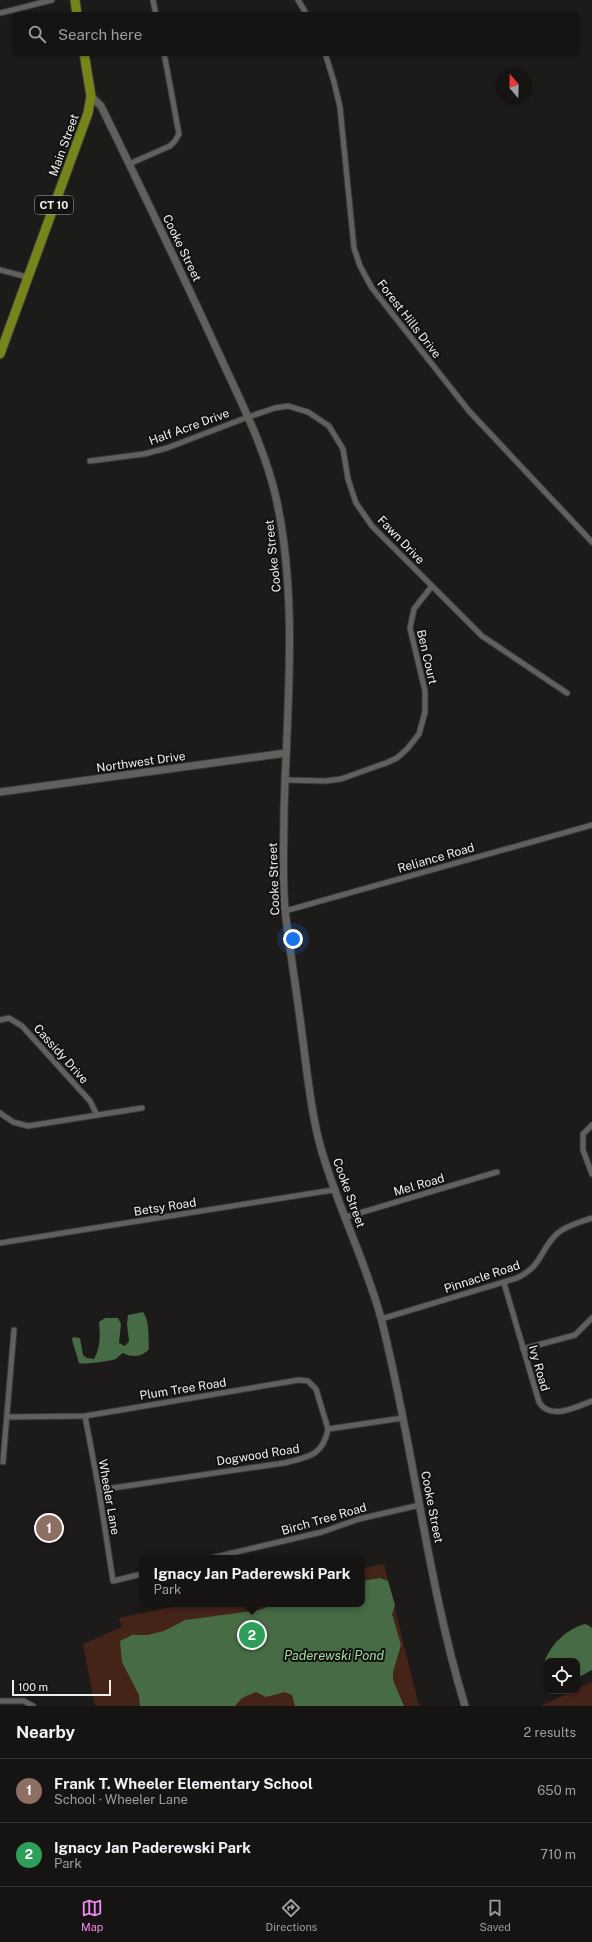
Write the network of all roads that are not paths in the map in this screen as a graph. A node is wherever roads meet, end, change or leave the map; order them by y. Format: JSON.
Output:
{"nodes":[{"id":1,"x":52,"y":0,"type":"edge"},
{"id":2,"x":75,"y":0,"type":"edge"},
{"id":3,"x":153,"y":0,"type":"edge"},
{"id":4,"x":298,"y":0,"type":"edge"},
{"id":5,"x":77,"y":12,"type":"edge"},
{"id":6,"x":155,"y":12,"type":"edge"},
{"id":7,"x":305,"y":12,"type":"edge"},
{"id":8,"x":0,"y":14,"type":"edge"},
{"id":9,"x":84,"y":56,"type":"edge"},
{"id":10,"x":165,"y":56,"type":"edge"},
{"id":11,"x":326,"y":56,"type":"edge"},
{"id":12,"x":91,"y":96,"type":"junction"},
{"id":13,"x":129,"y":164,"type":"junction"},
{"id":14,"x":0,"y":270,"type":"edge"},
{"id":15,"x":27,"y":277,"type":"junction"},
{"id":16,"x":0,"y":354,"type":"edge"},
{"id":17,"x":248,"y":417,"type":"junction"},
{"id":18,"x":90,"y":461,"type":"dead end"},
{"id":19,"x":592,"y":542,"type":"edge"},
{"id":20,"x":432,"y":586,"type":"junction"},
{"id":21,"x":567,"y":693,"type":"dead end"},
{"id":22,"x":286,"y":753,"type":"junction"},
{"id":23,"x":285,"y":780,"type":"junction"},
{"id":24,"x":0,"y":792,"type":"edge"},
{"id":25,"x":592,"y":825,"type":"edge"},
{"id":26,"x":285,"y":911,"type":"junction"},
{"id":27,"x":0,"y":1020,"type":"edge"},
{"id":28,"x":142,"y":1108,"type":"dead end"},
{"id":29,"x":0,"y":1113,"type":"edge"},
{"id":30,"x":97,"y":1115,"type":"junction"},
{"id":31,"x":592,"y":1125,"type":"edge"},
{"id":32,"x":497,"y":1172,"type":"dead end"},
{"id":33,"x":592,"y":1174,"type":"edge"},
{"id":34,"x":333,"y":1190,"type":"junction"},
{"id":35,"x":346,"y":1217,"type":"junction"},
{"id":36,"x":592,"y":1218,"type":"edge"},
{"id":37,"x":0,"y":1243,"type":"edge"},
{"id":38,"x":504,"y":1283,"type":"junction"},
{"id":39,"x":592,"y":1318,"type":"edge"},
{"id":40,"x":381,"y":1319,"type":"junction"},
{"id":41,"x":14,"y":1330,"type":"dead end"},
{"id":42,"x":523,"y":1349,"type":"junction"},
{"id":43,"x":592,"y":1401,"type":"edge"},
{"id":44,"x":85,"y":1416,"type":"junction"},
{"id":45,"x":7,"y":1417,"type":"junction"},
{"id":46,"x":403,"y":1418,"type":"junction"},
{"id":47,"x":328,"y":1430,"type":"junction"},
{"id":48,"x":3,"y":1462,"type":"dead end"},
{"id":49,"x":99,"y":1490,"type":"junction"},
{"id":50,"x":420,"y":1505,"type":"junction"},
{"id":51,"x":224,"y":1555,"type":"edge"},
{"id":52,"x":139,"y":1575,"type":"edge"},
{"id":53,"x":0,"y":1700,"type":"edge"},
{"id":54,"x":33,"y":1705,"type":"edge"},
{"id":55,"x":465,"y":1706,"type":"edge"}],
"edges":[{"from":1,"to":8,"type":"street"},
{"from":2,"to":5,"type":"highway"},
{"from":3,"to":6,"type":"street"},
{"from":4,"to":7,"type":"street"},
{"from":9,"to":12,"type":"highway","name":"Main Street","number":"CT 10"},
{"from":10,"to":13,"type":"street"},
{"from":11,"to":19,"type":"street","name":"Forest Hills Drive"},
{"from":12,"to":13,"type":"main road","name":"Cooke Street"},
{"from":12,"to":15,"type":"highway","name":"Main Street","number":"CT 10"},
{"from":13,"to":17,"type":"main road","name":"Cooke Street"},
{"from":14,"to":15,"type":"street"},
{"from":15,"to":16,"type":"highway","name":"Main Street","number":"CT 10"},
{"from":17,"to":18,"type":"street","name":"Half Acre Drive"},
{"from":17,"to":20,"type":"street","name":"Fawn Drive"},
{"from":17,"to":22,"type":"main road","name":"Cooke Street"},
{"from":20,"to":21,"type":"street","name":"Fawn Drive"},
{"from":20,"to":23,"type":"street","name":"Ben Court"},
{"from":22,"to":23,"type":"main road","name":"Cooke Street"},
{"from":22,"to":24,"type":"main road","name":"Northwest Drive"},
{"from":23,"to":26,"type":"main road","name":"Cooke Street"},
{"from":25,"to":26,"type":"street","name":"Reliance Road"},
{"from":26,"to":34,"type":"main road","name":"Cooke Street"},
{"from":27,"to":30,"type":"street","name":"Cassidy Drive"},
{"from":28,"to":30,"type":"street"},
{"from":29,"to":30,"type":"street"},
{"from":31,"to":33,"type":"street"},
{"from":32,"to":35,"type":"street","name":"Mel Road"},
{"from":34,"to":35,"type":"main road","name":"Cooke Street"},
{"from":34,"to":37,"type":"street","name":"Betsy Road"},
{"from":35,"to":40,"type":"main road","name":"Cooke Street"},
{"from":36,"to":38,"type":"street","name":"Pinnacle Road"},
{"from":38,"to":40,"type":"street","name":"Pinnacle Road"},
{"from":38,"to":42,"type":"street","name":"Ivy Road"},
{"from":39,"to":42,"type":"street"},
{"from":40,"to":46,"type":"main road","name":"Cooke Street"},
{"from":41,"to":45,"type":"street"},
{"from":42,"to":43,"type":"street","name":"Ivy Road"},
{"from":44,"to":45,"type":"street","name":"Plum Tree Road"},
{"from":44,"to":47,"type":"street","name":"Plum Tree Road"},
{"from":44,"to":49,"type":"street","name":"Wheeler Lane"},
{"from":45,"to":48,"type":"street"},
{"from":46,"to":47,"type":"street"},
{"from":46,"to":50,"type":"main road","name":"Cooke Street"},
{"from":47,"to":49,"type":"street","name":"Dogwood Road"},
{"from":49,"to":52,"type":"street","name":"Wheeler Lane"},
{"from":50,"to":51,"type":"street","name":"Birch Tree Road"},
{"from":50,"to":55,"type":"main road","name":"Cooke Street"},
{"from":53,"to":54,"type":"street"}]}
